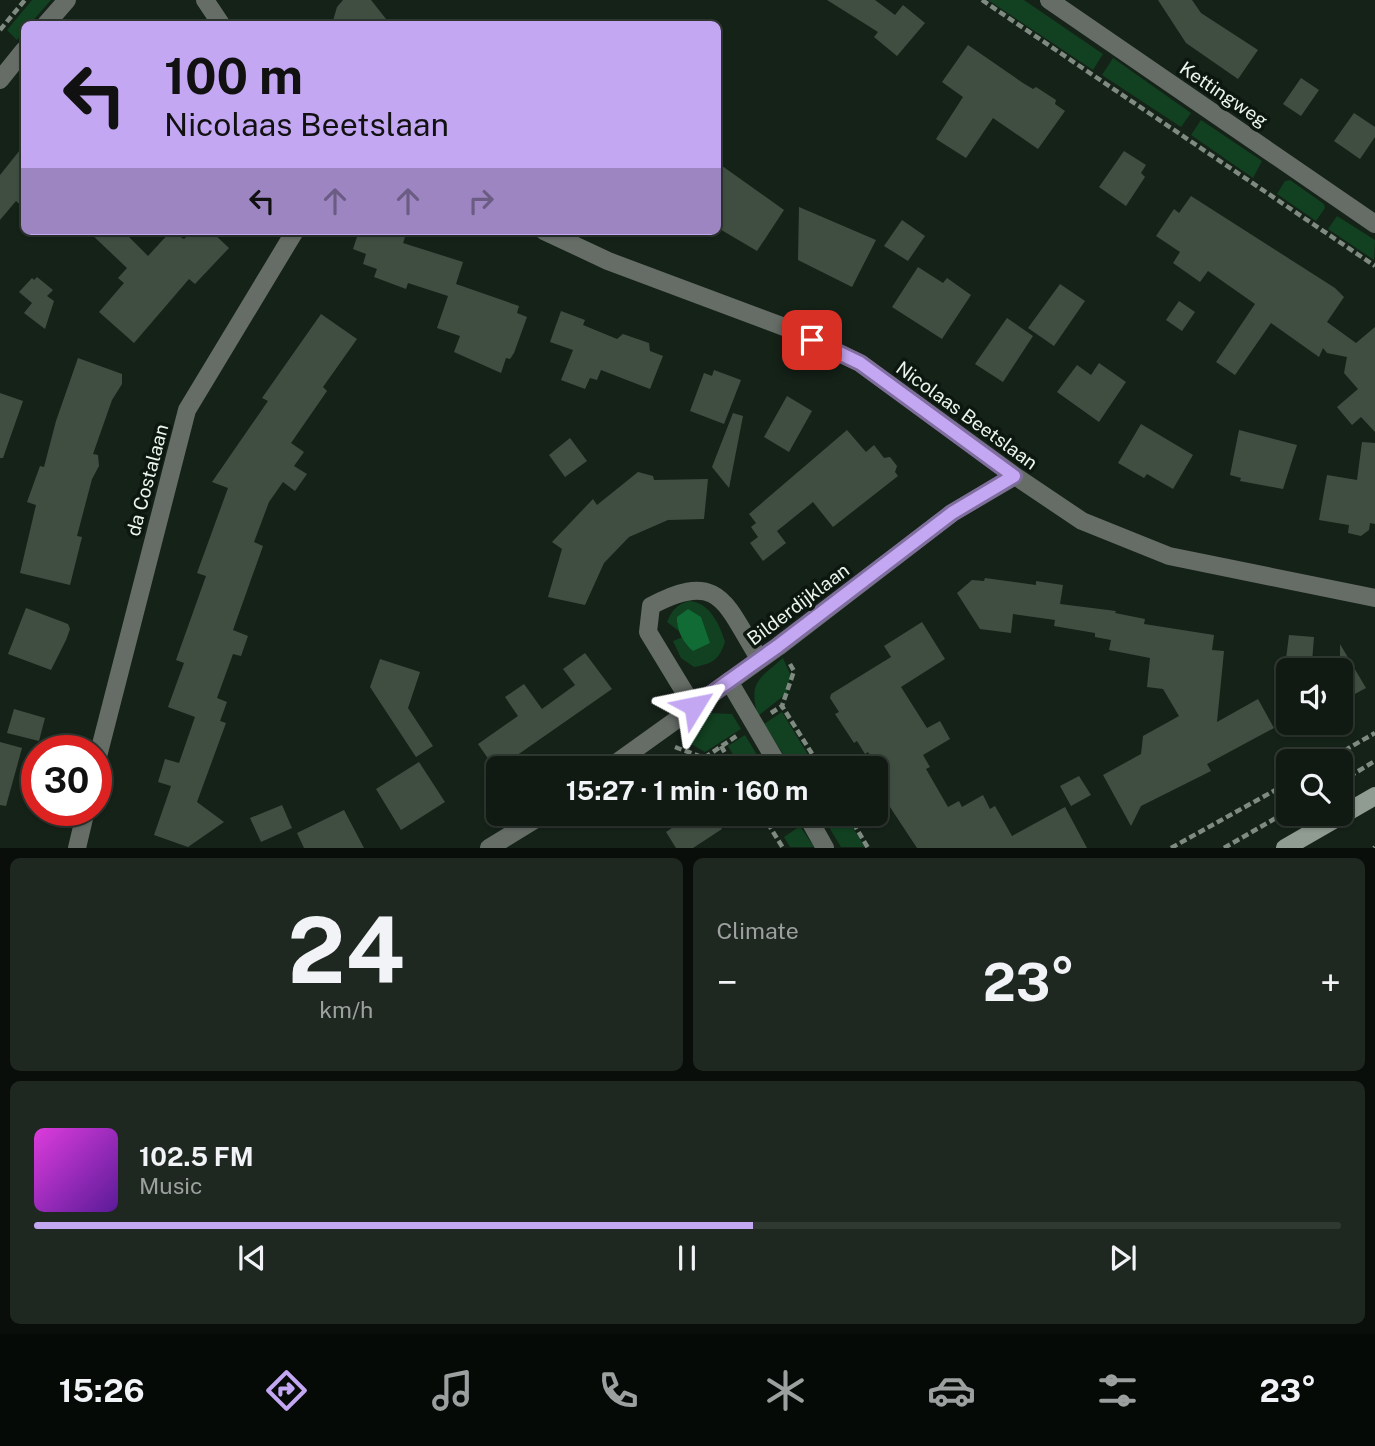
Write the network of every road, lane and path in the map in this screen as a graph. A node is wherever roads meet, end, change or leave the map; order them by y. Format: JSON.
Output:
{"nodes":[{"id":1,"x":25,"y":0,"type":"edge"},
{"id":2,"x":67,"y":0,"type":"edge"},
{"id":3,"x":205,"y":0,"type":"edge"},
{"id":4,"x":982,"y":0,"type":"edge"},
{"id":5,"x":1049,"y":0,"type":"edge"},
{"id":6,"x":49,"y":21,"type":"edge"},
{"id":7,"x":219,"y":21,"type":"edge"},
{"id":8,"x":0,"y":30,"type":"edge"},
{"id":9,"x":21,"y":54,"type":"edge"},
{"id":10,"x":0,"y":80,"type":"edge"},
{"id":11,"x":1375,"y":224,"type":"edge"},
{"id":12,"x":293,"y":235,"type":"edge"},
{"id":13,"x":553,"y":235,"type":"edge"},
{"id":14,"x":1375,"y":266,"type":"edge"},
{"id":15,"x":1014,"y":476,"type":"junction"},
{"id":16,"x":1375,"y":598,"type":"edge"},
{"id":17,"x":778,"y":646,"type":"junction"},
{"id":18,"x":760,"y":660,"type":"junction"},
{"id":19,"x":729,"y":681,"type":"junction"},
{"id":20,"x":782,"y":705,"type":"junction"},
{"id":21,"x":694,"y":706,"type":"junction"},
{"id":22,"x":754,"y":724,"type":"junction"},
{"id":23,"x":1375,"y":733,"type":"edge"},
{"id":24,"x":103,"y":735,"type":"edge"},
{"id":25,"x":651,"y":738,"type":"junction"},
{"id":26,"x":721,"y":747,"type":"junction"},
{"id":27,"x":1347,"y":749,"type":"edge"},
{"id":28,"x":626,"y":756,"type":"edge"},
{"id":29,"x":727,"y":756,"type":"edge"},
{"id":30,"x":773,"y":756,"type":"edge"},
{"id":31,"x":814,"y":756,"type":"edge"},
{"id":32,"x":1375,"y":761,"type":"edge"},
{"id":33,"x":1353,"y":774,"type":"edge"},
{"id":34,"x":1276,"y":790,"type":"edge"},
{"id":35,"x":1375,"y":796,"type":"edge"},
{"id":36,"x":1276,"y":818,"type":"edge"},
{"id":37,"x":82,"y":826,"type":"edge"},
{"id":38,"x":525,"y":826,"type":"edge"},
{"id":39,"x":769,"y":826,"type":"edge"},
{"id":40,"x":813,"y":826,"type":"edge"},
{"id":41,"x":855,"y":826,"type":"edge"},
{"id":42,"x":77,"y":848,"type":"edge"},
{"id":43,"x":489,"y":848,"type":"edge"},
{"id":44,"x":783,"y":848,"type":"edge"},
{"id":45,"x":825,"y":848,"type":"edge"},
{"id":46,"x":868,"y":848,"type":"edge"},
{"id":47,"x":1171,"y":848,"type":"edge"},
{"id":48,"x":1224,"y":848,"type":"edge"},
{"id":49,"x":1285,"y":848,"type":"edge"}],
"edges":[{"from":1,"to":8,"type":"path"},
{"from":2,"to":6,"type":"street"},
{"from":3,"to":7,"type":"street"},
{"from":4,"to":14,"type":"path"},
{"from":5,"to":11,"type":"street","name":"Kettingweg"},
{"from":9,"to":10,"type":"street"},
{"from":12,"to":24,"type":"street","name":"da Costalaan"},
{"from":13,"to":15,"type":"street","name":"Nicolaas Beetslaan"},
{"from":15,"to":16,"type":"street","name":"Nicolaas Beetslaan"},
{"from":15,"to":17,"type":"street","name":"Bilderdijklaan"},
{"from":17,"to":18,"type":"street","name":"Bilderdijklaan"},
{"from":17,"to":20,"type":"path"},
{"from":18,"to":19,"type":"street","name":"Bilderdijklaan"},
{"from":18,"to":21,"type":"street"},
{"from":19,"to":21,"type":"street","name":"Bilderdijklaan"},
{"from":19,"to":22,"type":"street"},
{"from":20,"to":22,"type":"path"},
{"from":20,"to":31,"type":"path"},
{"from":21,"to":25,"type":"street","name":"Bilderdijklaan"},
{"from":22,"to":26,"type":"path"},
{"from":22,"to":30,"type":"street"},
{"from":23,"to":27,"type":"path"},
{"from":25,"to":26,"type":"path"},
{"from":25,"to":28,"type":"street","name":"Bilderdijklaan"},
{"from":26,"to":29,"type":"path"},
{"from":32,"to":33,"type":"path"},
{"from":34,"to":47,"type":"path"},
{"from":35,"to":49,"type":"main road"},
{"from":36,"to":48,"type":"path"},
{"from":37,"to":42,"type":"street"},
{"from":38,"to":43,"type":"street"},
{"from":39,"to":44,"type":"path"},
{"from":40,"to":45,"type":"street"},
{"from":41,"to":46,"type":"path"}]}
